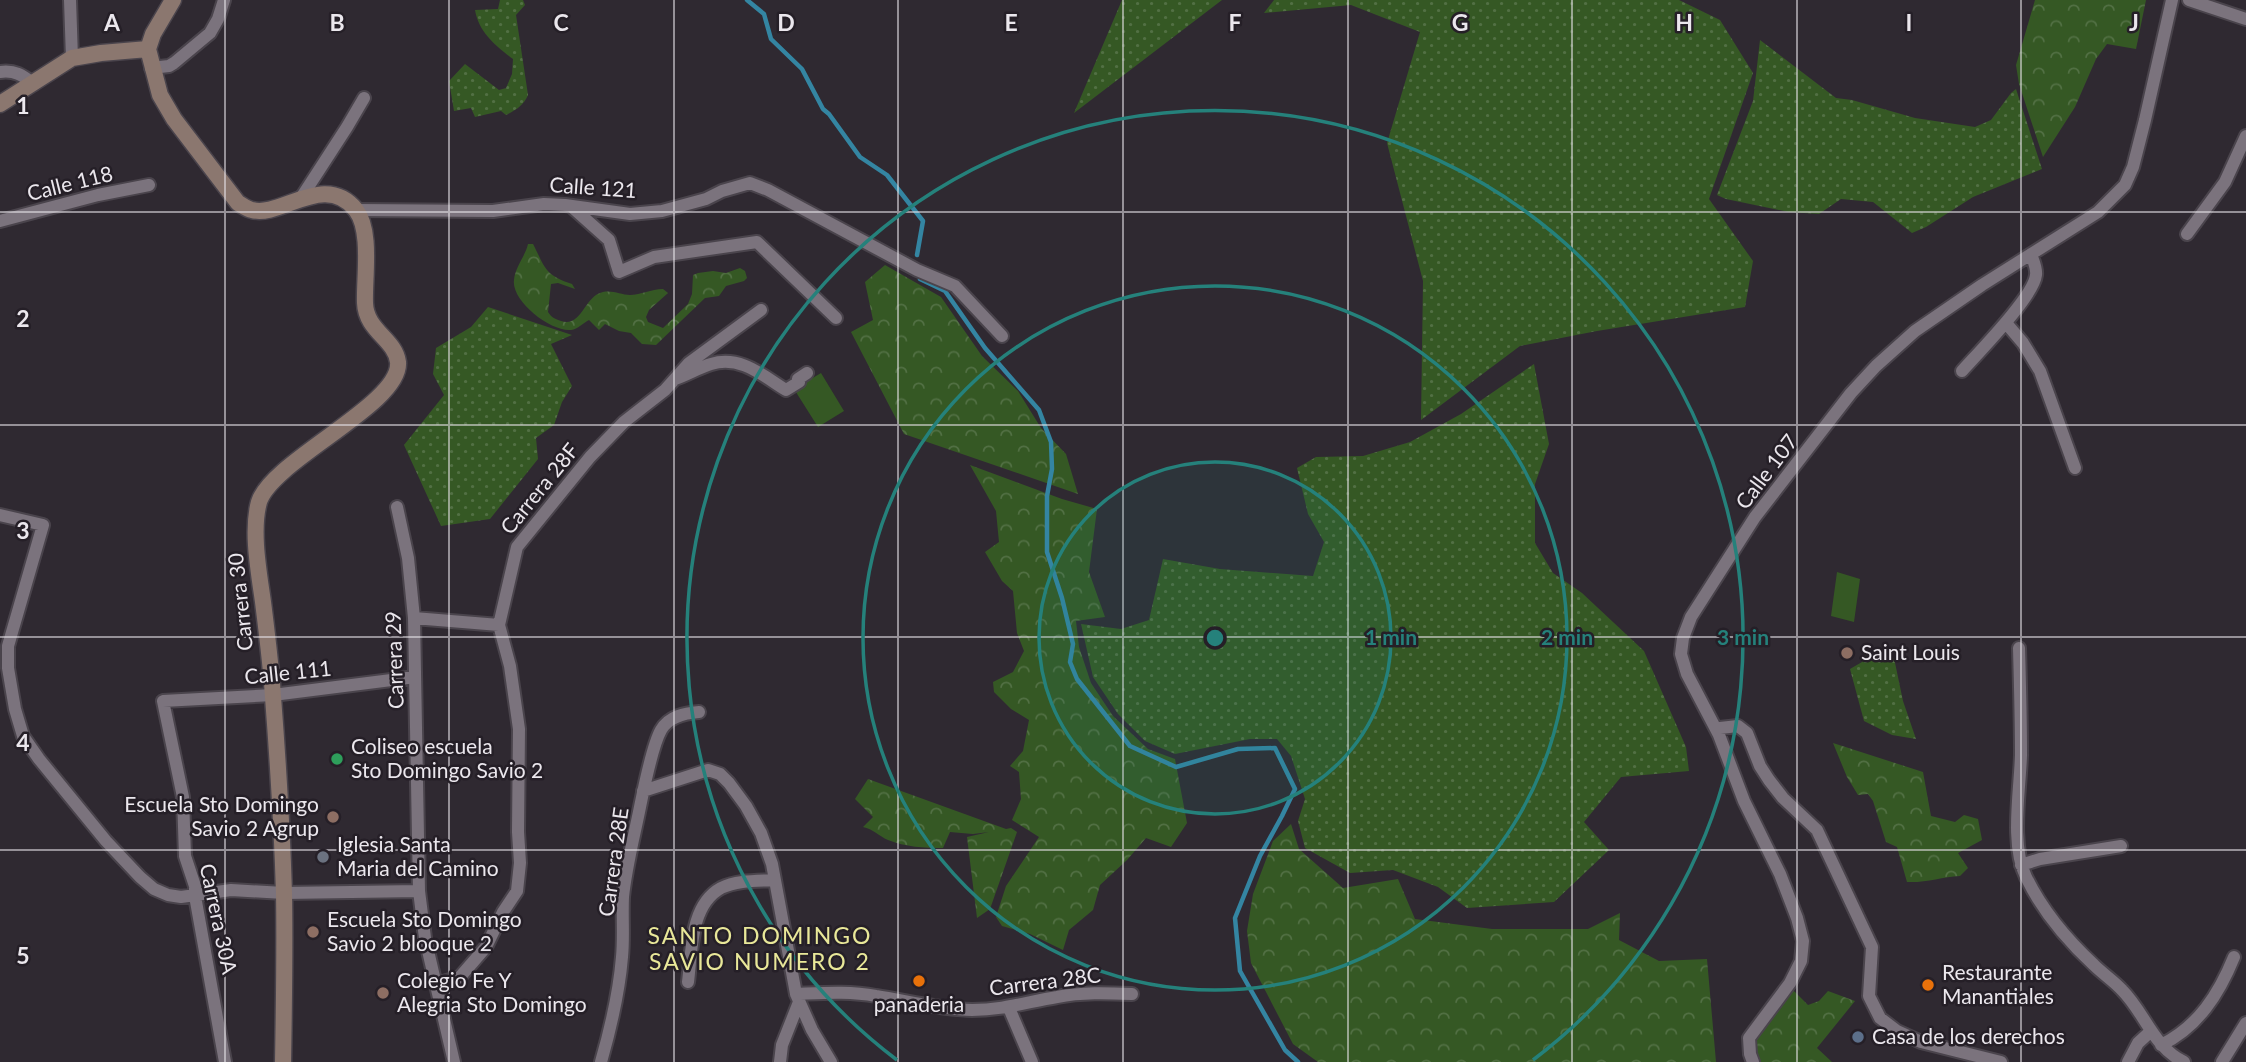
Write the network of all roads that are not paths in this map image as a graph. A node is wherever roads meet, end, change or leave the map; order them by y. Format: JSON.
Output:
{"nodes":[{"id":1,"x":70,"y":0,"type":"edge"},
{"id":2,"x":173,"y":0,"type":"edge"},
{"id":3,"x":224,"y":0,"type":"edge"},
{"id":4,"x":2172,"y":0,"type":"edge"},
{"id":5,"x":2189,"y":0,"type":"edge"},
{"id":6,"x":2246,"y":19,"type":"edge"},
{"id":7,"x":148,"y":48,"type":"junction"},
{"id":8,"x":72,"y":58,"type":"junction"},
{"id":9,"x":151,"y":68,"type":"junction"},
{"id":10,"x":0,"y":72,"type":"edge"},
{"id":11,"x":34,"y":84,"type":"junction"},
{"id":12,"x":363,"y":98,"type":"dead end"},
{"id":13,"x":0,"y":104,"type":"edge"},
{"id":14,"x":2246,"y":136,"type":"edge"},
{"id":15,"x":149,"y":185,"type":"dead end"},
{"id":16,"x":301,"y":198,"type":"junction"},
{"id":17,"x":570,"y":205,"type":"junction"},
{"id":18,"x":356,"y":210,"type":"junction"},
{"id":19,"x":0,"y":221,"type":"edge"},
{"id":20,"x":2187,"y":234,"type":"dead end"},
{"id":21,"x":2031,"y":254,"type":"junction"},
{"id":22,"x":761,"y":310,"type":"dead end"},
{"id":23,"x":836,"y":318,"type":"dead end"},
{"id":24,"x":2006,"y":323,"type":"junction"},
{"id":25,"x":1002,"y":336,"type":"dead end"},
{"id":26,"x":1962,"y":371,"type":"dead end"},
{"id":27,"x":807,"y":373,"type":"dead end"},
{"id":28,"x":674,"y":379,"type":"junction"},
{"id":29,"x":2075,"y":468,"type":"dead end"},
{"id":30,"x":397,"y":507,"type":"dead end"},
{"id":31,"x":0,"y":515,"type":"edge"},
{"id":32,"x":414,"y":618,"type":"junction"},
{"id":33,"x":499,"y":625,"type":"junction"},
{"id":34,"x":4,"y":645,"type":"edge"},
{"id":35,"x":2019,"y":648,"type":"dead end"},
{"id":36,"x":415,"y":677,"type":"junction"},
{"id":37,"x":273,"y":695,"type":"junction"},
{"id":38,"x":163,"y":701,"type":"joint"},
{"id":39,"x":699,"y":712,"type":"dead end"},
{"id":40,"x":1719,"y":735,"type":"junction"},
{"id":41,"x":643,"y":791,"type":"junction"},
{"id":42,"x":2121,"y":846,"type":"dead end"},
{"id":43,"x":2021,"y":865,"type":"junction"},
{"id":44,"x":775,"y":880,"type":"junction"},
{"id":45,"x":419,"y":891,"type":"junction"},
{"id":46,"x":284,"y":893,"type":"junction"},
{"id":47,"x":195,"y":896,"type":"junction"},
{"id":48,"x":2234,"y":957,"type":"dead end"},
{"id":49,"x":688,"y":982,"type":"dead end"},
{"id":50,"x":437,"y":984,"type":"junction"},
{"id":51,"x":1132,"y":994,"type":"dead end"},
{"id":52,"x":797,"y":998,"type":"junction"},
{"id":53,"x":1009,"y":1008,"type":"junction"},
{"id":54,"x":2246,"y":1023,"type":"edge"},
{"id":55,"x":2151,"y":1031,"type":"junction"},
{"id":56,"x":2161,"y":1045,"type":"junction"},
{"id":57,"x":225,"y":1062,"type":"edge"},
{"id":58,"x":284,"y":1062,"type":"edge"},
{"id":59,"x":454,"y":1062,"type":"edge"},
{"id":60,"x":601,"y":1062,"type":"edge"},
{"id":61,"x":780,"y":1062,"type":"edge"},
{"id":62,"x":831,"y":1062,"type":"edge"},
{"id":63,"x":1032,"y":1062,"type":"edge"},
{"id":64,"x":1753,"y":1062,"type":"edge"},
{"id":65,"x":2001,"y":1062,"type":"edge"},
{"id":66,"x":2128,"y":1062,"type":"edge"},
{"id":67,"x":2184,"y":1062,"type":"edge"},
{"id":68,"x":2222,"y":1062,"type":"edge"}],
"edges":[{"from":1,"to":8,"type":"street"},
{"from":2,"to":7,"type":"street"},
{"from":3,"to":9,"type":"street"},
{"from":4,"to":21,"type":"street","name":"Calle 107"},
{"from":5,"to":6,"type":"street"},
{"from":7,"to":8,"type":"street"},
{"from":7,"to":9,"type":"street","name":"Calle 121"},
{"from":8,"to":11,"type":"street"},
{"from":9,"to":16,"type":"street","name":"Calle 121"},
{"from":10,"to":11,"type":"street"},
{"from":11,"to":13,"type":"street"},
{"from":12,"to":16,"type":"street"},
{"from":14,"to":20,"type":"street"},
{"from":15,"to":19,"type":"street","name":"Calle 118"},
{"from":16,"to":18,"type":"street","name":"Calle 121"},
{"from":17,"to":18,"type":"street","name":"Calle 121"},
{"from":17,"to":23,"type":"street"},
{"from":17,"to":25,"type":"street","name":"Calle 121"},
{"from":18,"to":37,"type":"street","name":"Carrera 30"},
{"from":21,"to":24,"type":"street"},
{"from":21,"to":40,"type":"street","name":"Calle 107"},
{"from":22,"to":28,"type":"street","name":"Carrera 28F"},
{"from":24,"to":26,"type":"street"},
{"from":24,"to":29,"type":"street"},
{"from":27,"to":28,"type":"street"},
{"from":28,"to":33,"type":"street","name":"Carrera 28F"},
{"from":30,"to":32,"type":"street","name":"Carrera 29"},
{"from":31,"to":34,"type":"street"},
{"from":32,"to":33,"type":"street"},
{"from":32,"to":36,"type":"street","name":"Carrera 29"},
{"from":33,"to":50,"type":"street","name":"Carrera 28F"},
{"from":34,"to":47,"type":"street"},
{"from":35,"to":43,"type":"street"},
{"from":36,"to":37,"type":"street","name":"Calle 111"},
{"from":36,"to":45,"type":"street","name":"Carrera 29"},
{"from":37,"to":38,"type":"street","name":"Calle 111"},
{"from":37,"to":46,"type":"street","name":"Carrera 30"},
{"from":38,"to":47,"type":"street","name":"Carrera 30A"},
{"from":39,"to":41,"type":"street","name":"Carrera 28E"},
{"from":40,"to":64,"type":"street","name":"Calle 107"},
{"from":40,"to":65,"type":"street"},
{"from":41,"to":44,"type":"street","name":"Carrera 28E"},
{"from":41,"to":60,"type":"street","name":"Carrera 28E"},
{"from":42,"to":43,"type":"street"},
{"from":43,"to":55,"type":"street"},
{"from":44,"to":49,"type":"street"},
{"from":44,"to":52,"type":"street"},
{"from":45,"to":46,"type":"street"},
{"from":45,"to":50,"type":"street","name":"Carrera 29"},
{"from":46,"to":47,"type":"street"},
{"from":46,"to":58,"type":"street","name":"Carrera 30"},
{"from":47,"to":57,"type":"street","name":"Carrera 30A"},
{"from":48,"to":56,"type":"street"},
{"from":50,"to":59,"type":"street","name":"Carrera 29"},
{"from":51,"to":53,"type":"street","name":"Carrera 28C"},
{"from":52,"to":53,"type":"street","name":"Carrera 28C"},
{"from":52,"to":61,"type":"street"},
{"from":52,"to":62,"type":"street"},
{"from":53,"to":63,"type":"street"},
{"from":54,"to":68,"type":"street"},
{"from":55,"to":56,"type":"street"},
{"from":55,"to":66,"type":"street"},
{"from":56,"to":67,"type":"street"}]}
